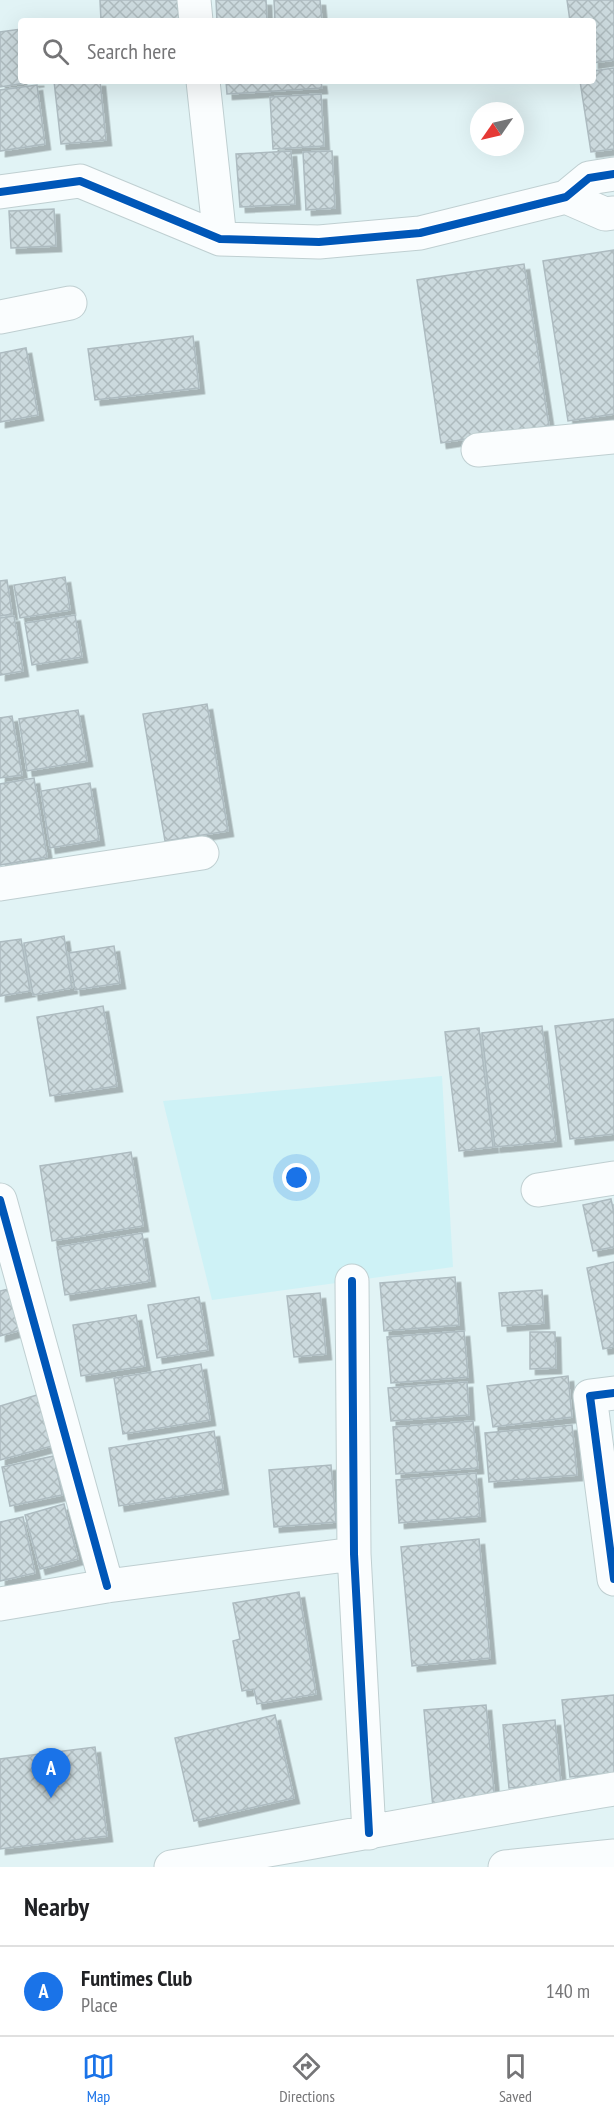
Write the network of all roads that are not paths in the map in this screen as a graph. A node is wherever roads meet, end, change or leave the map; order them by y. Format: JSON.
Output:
{"nodes":[{"id":1,"x":194,"y":0,"type":"edge"},
{"id":2,"x":196,"y":18,"type":"edge"},
{"id":3,"x":203,"y":84,"type":"edge"},
{"id":4,"x":614,"y":174,"type":"edge"},
{"id":5,"x":0,"y":192,"type":"edge"},
{"id":6,"x":566,"y":197,"type":"junction"},
{"id":7,"x":614,"y":213,"type":"edge"},
{"id":8,"x":220,"y":239,"type":"junction"},
{"id":9,"x":70,"y":303,"type":"dead end"},
{"id":10,"x":0,"y":317,"type":"edge"},
{"id":11,"x":614,"y":437,"type":"edge"},
{"id":12,"x":478,"y":450,"type":"dead end"},
{"id":13,"x":202,"y":853,"type":"dead end"},
{"id":14,"x":0,"y":884,"type":"edge"},
{"id":15,"x":614,"y":1178,"type":"edge"},
{"id":16,"x":538,"y":1190,"type":"dead end"},
{"id":17,"x":0,"y":1200,"type":"edge"},
{"id":18,"x":352,"y":1281,"type":"dead end"},
{"id":19,"x":614,"y":1393,"type":"edge"},
{"id":20,"x":354,"y":1554,"type":"junction"},
{"id":21,"x":614,"y":1578,"type":"edge"},
{"id":22,"x":108,"y":1586,"type":"junction"},
{"id":23,"x":0,"y":1604,"type":"edge"},
{"id":24,"x":614,"y":1789,"type":"edge"},
{"id":25,"x":369,"y":1833,"type":"junction"},
{"id":26,"x":614,"y":1856,"type":"edge"},
{"id":27,"x":171,"y":1867,"type":"edge"},
{"id":28,"x":505,"y":1867,"type":"edge"}],
"edges":[{"from":1,"to":2,"type":"street"},
{"from":3,"to":8,"type":"street"},
{"from":4,"to":6,"type":"street"},
{"from":5,"to":8,"type":"street"},
{"from":6,"to":7,"type":"street"},
{"from":6,"to":8,"type":"street"},
{"from":9,"to":10,"type":"street"},
{"from":11,"to":12,"type":"street"},
{"from":13,"to":14,"type":"street"},
{"from":15,"to":16,"type":"street"},
{"from":17,"to":22,"type":"street"},
{"from":18,"to":20,"type":"street"},
{"from":19,"to":21,"type":"street"},
{"from":20,"to":22,"type":"street"},
{"from":20,"to":25,"type":"street"},
{"from":22,"to":23,"type":"street"},
{"from":24,"to":25,"type":"street"},
{"from":25,"to":27,"type":"street"},
{"from":26,"to":28,"type":"street"}]}
